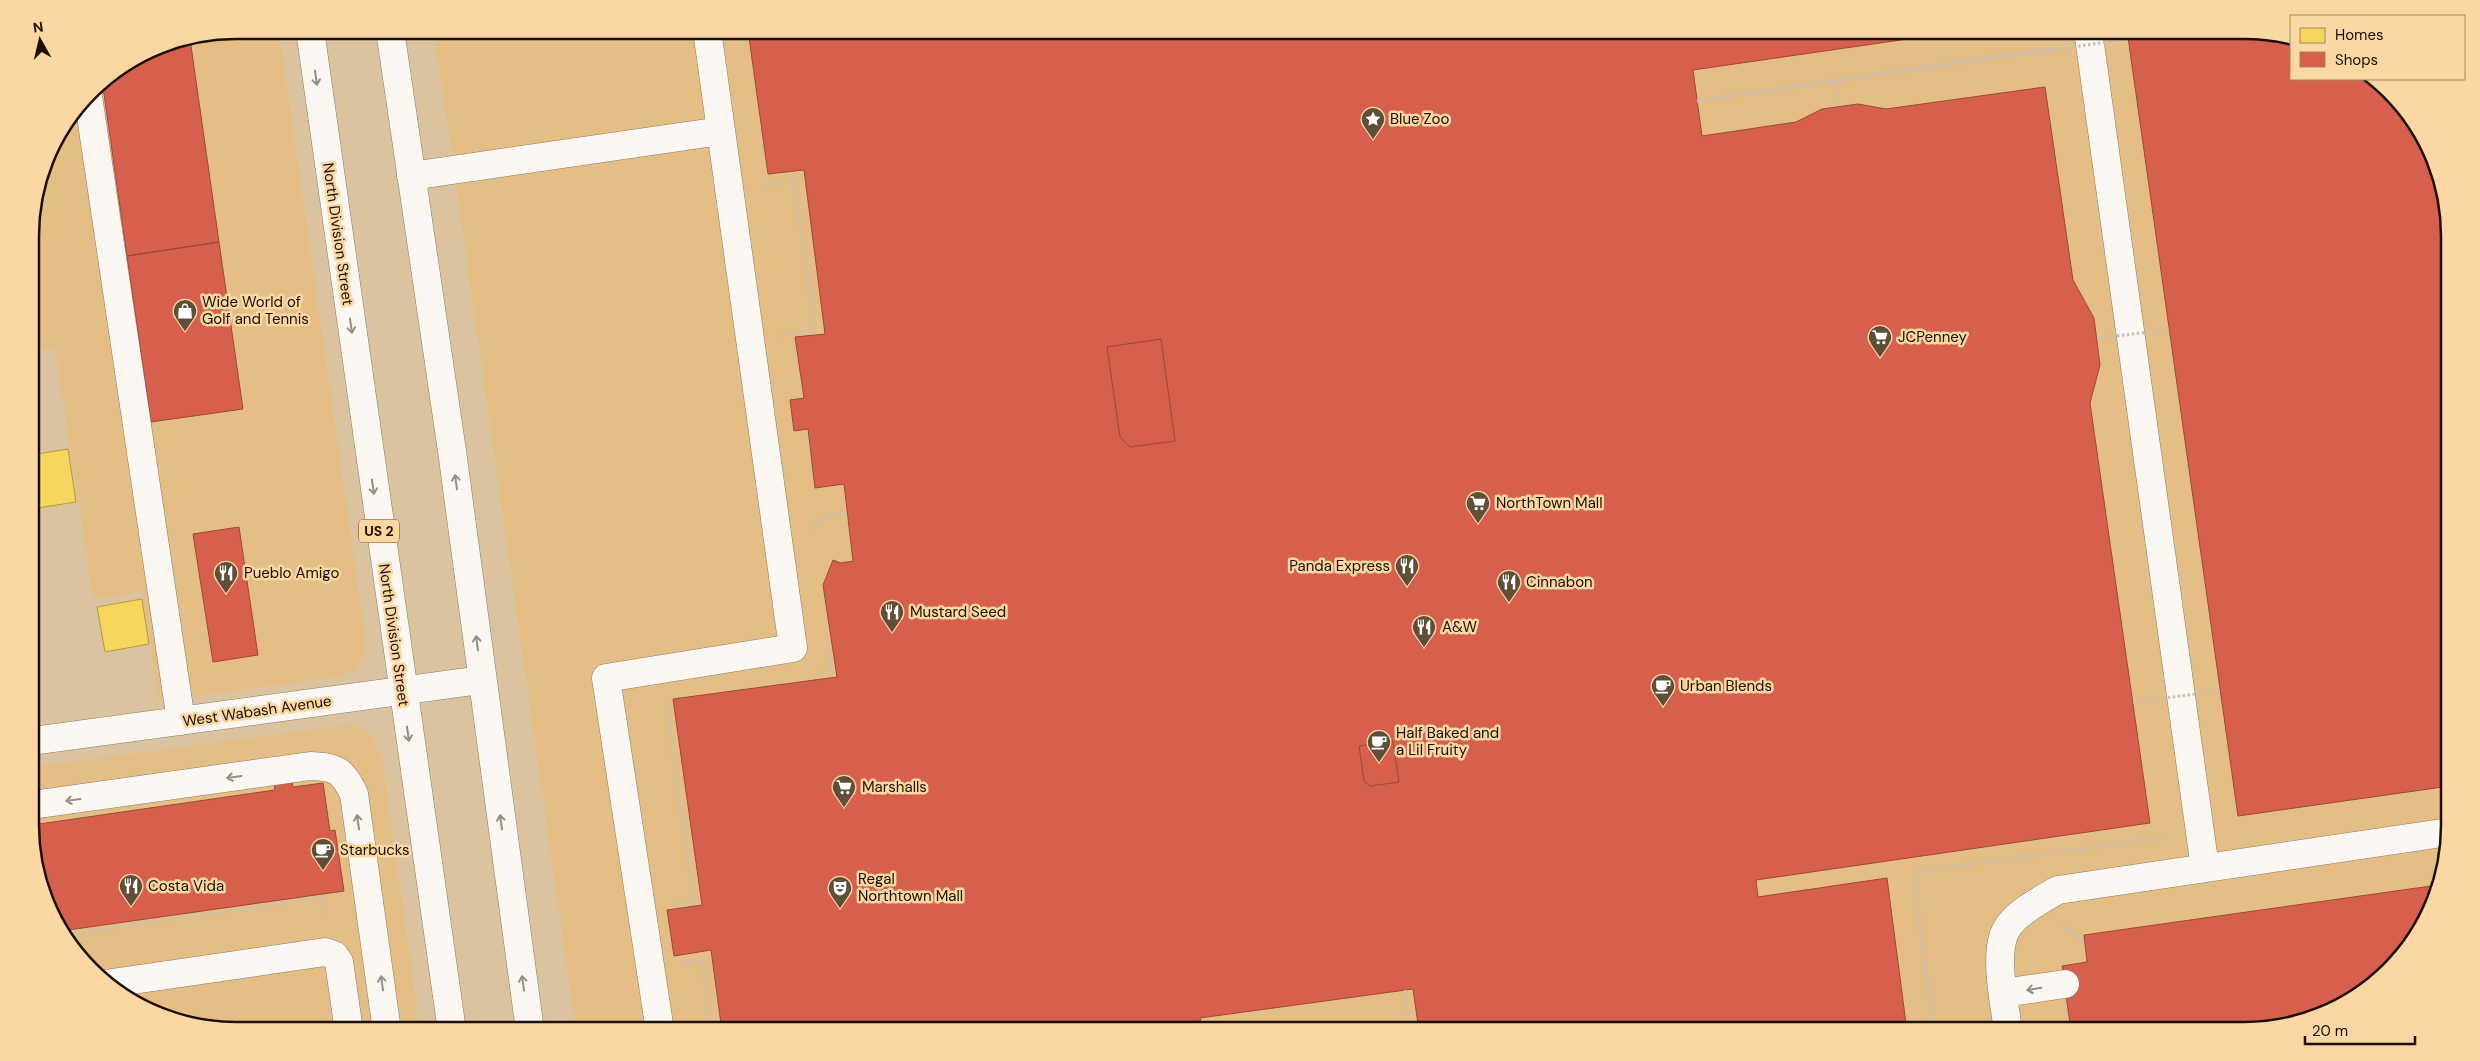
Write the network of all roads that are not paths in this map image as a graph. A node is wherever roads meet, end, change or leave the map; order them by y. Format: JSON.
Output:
{"nodes":[{"id":1,"x":311,"y":39,"type":"edge"},
{"id":2,"x":391,"y":39,"type":"edge"},
{"id":3,"x":708,"y":39,"type":"edge"},
{"id":4,"x":2089,"y":39,"type":"edge"},
{"id":5,"x":89,"y":104,"type":"edge"},
{"id":6,"x":721,"y":131,"type":"junction"},
{"id":7,"x":411,"y":176,"type":"junction"},
{"id":8,"x":482,"y":680,"type":"junction"},
{"id":9,"x":402,"y":691,"type":"junction"},
{"id":10,"x":181,"y":721,"type":"junction"},
{"id":11,"x":39,"y":740,"type":"edge"},
{"id":12,"x":39,"y":805,"type":"edge"},
{"id":13,"x":2441,"y":833,"type":"edge"},
{"id":14,"x":2205,"y":868,"type":"junction"},
{"id":15,"x":116,"y":982,"type":"edge"},
{"id":16,"x":2065,"y":984,"type":"dead end"},
{"id":17,"x":2003,"y":993,"type":"junction"},
{"id":18,"x":348,"y":1022,"type":"edge"},
{"id":19,"x":386,"y":1022,"type":"edge"},
{"id":20,"x":451,"y":1022,"type":"edge"},
{"id":21,"x":529,"y":1022,"type":"edge"},
{"id":22,"x":659,"y":1022,"type":"edge"},
{"id":23,"x":2007,"y":1022,"type":"edge"}],
"edges":[{"from":1,"to":9,"type":"main road","name":"North Division Street","number":"US 2","one_way":true},
{"from":2,"to":7,"type":"main road"},
{"from":3,"to":6,"type":"main road"},
{"from":4,"to":14,"type":"main road"},
{"from":5,"to":10,"type":"main road"},
{"from":6,"to":7,"type":"main road"},
{"from":6,"to":22,"type":"main road"},
{"from":8,"to":7,"type":"main road","one_way":true},
{"from":8,"to":9,"type":"main road","name":"West Wabash Avenue"},
{"from":21,"to":8,"type":"main road","one_way":true},
{"from":9,"to":10,"type":"main road","name":"West Wabash Avenue"},
{"from":9,"to":20,"type":"main road","name":"North Division Street","number":"US 2","one_way":true},
{"from":10,"to":11,"type":"main road","name":"West Wabash Avenue"},
{"from":19,"to":12,"type":"main road","one_way":true},
{"from":13,"to":14,"type":"main road"},
{"from":14,"to":17,"type":"main road"},
{"from":15,"to":18,"type":"main road"},
{"from":16,"to":17,"type":"main road","one_way":true},
{"from":17,"to":23,"type":"main road"}]}
